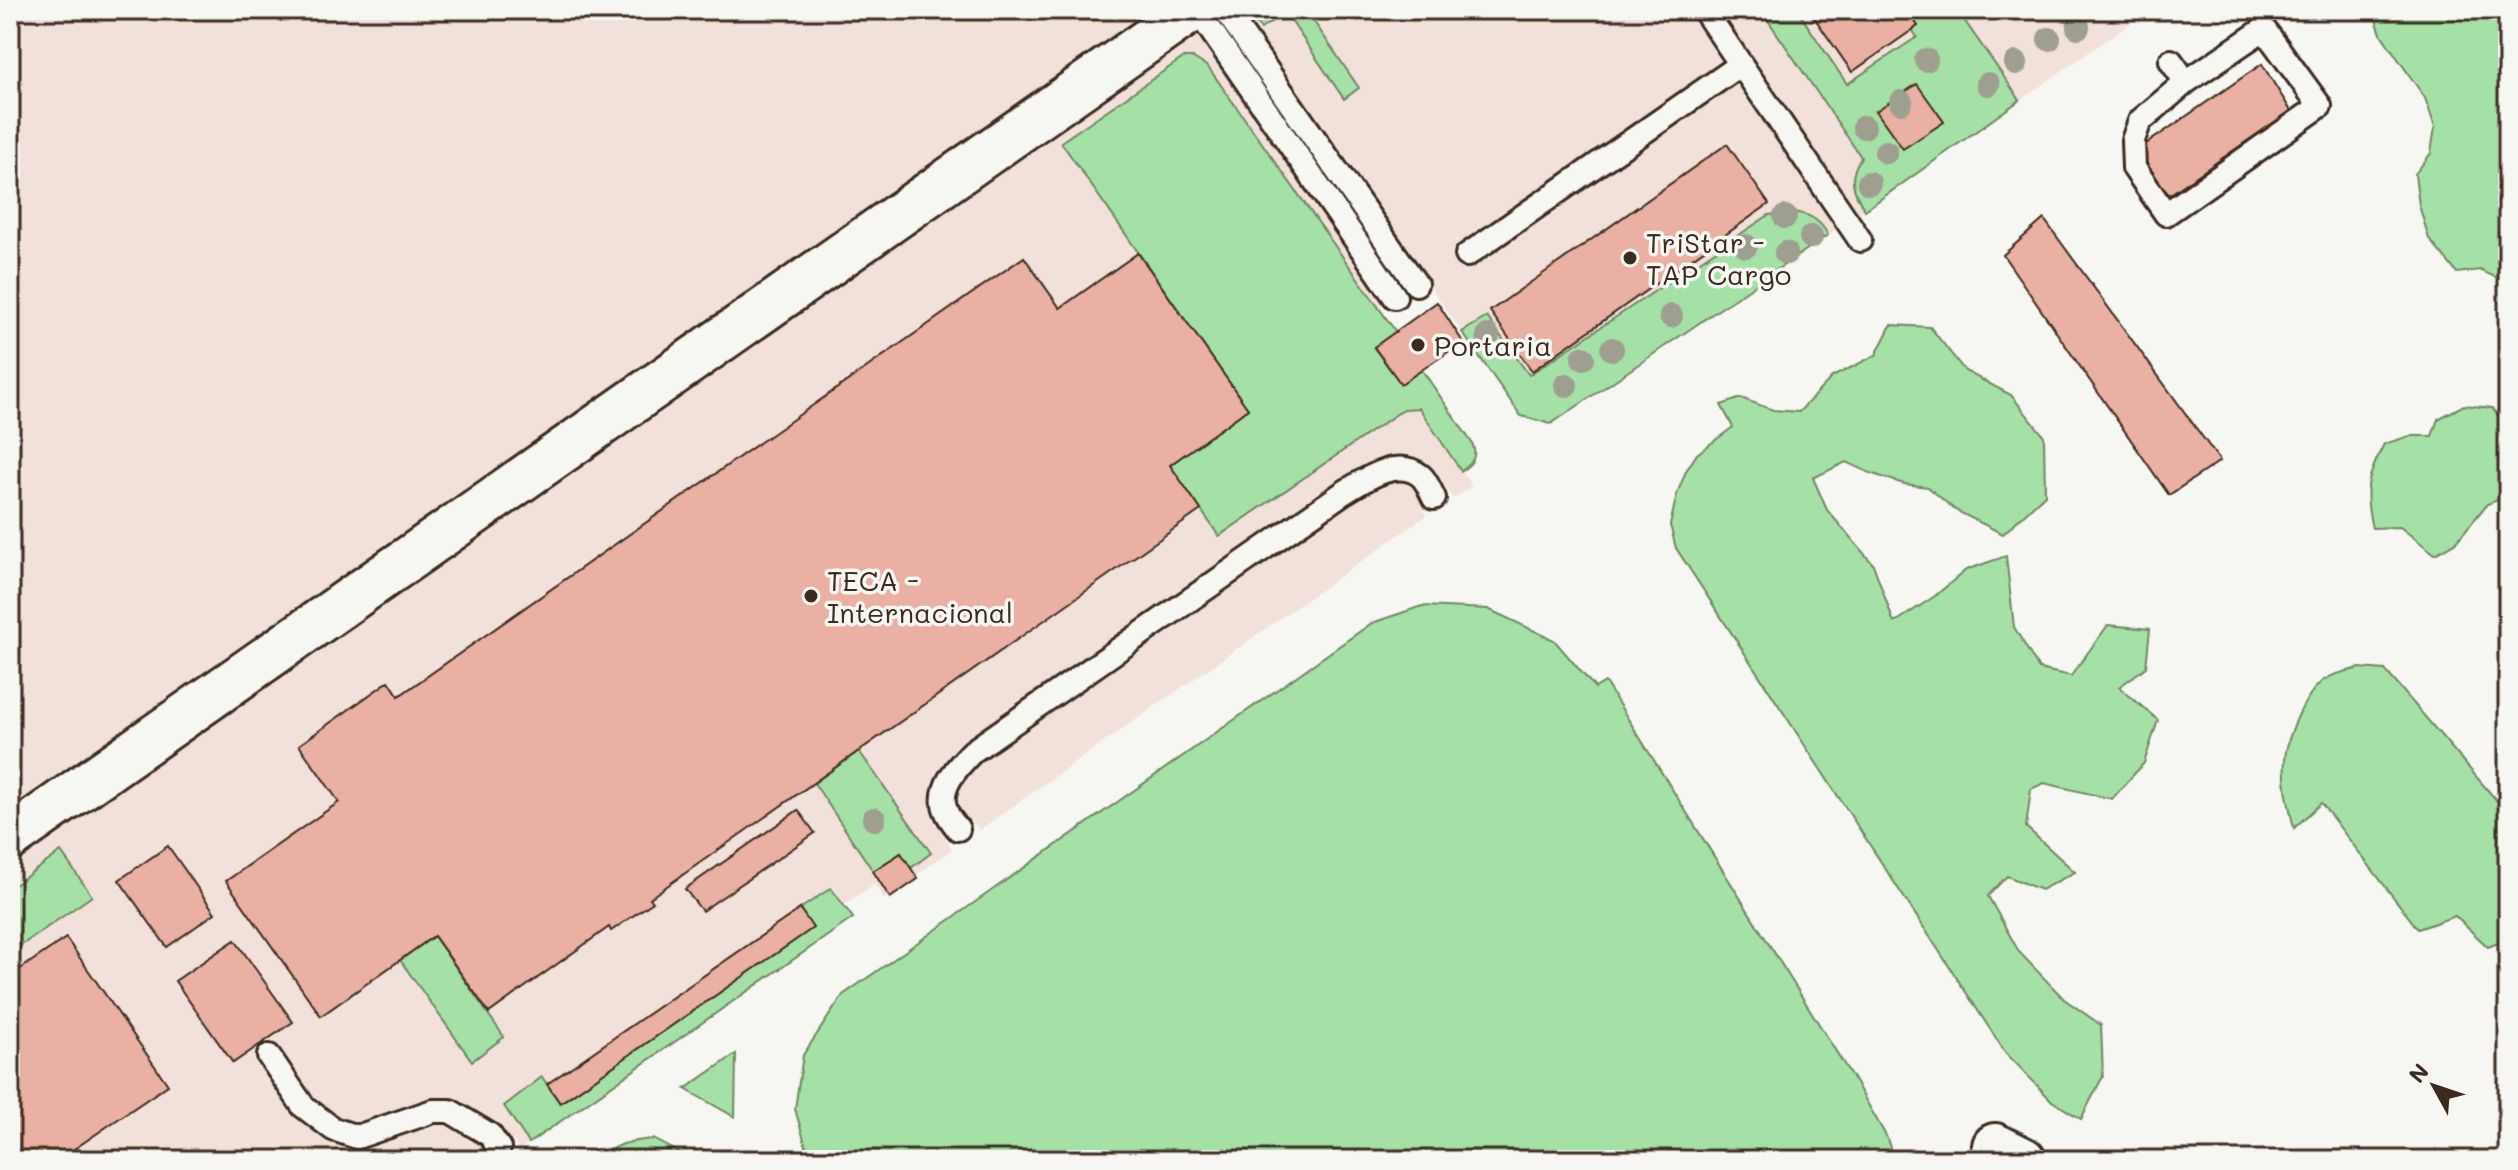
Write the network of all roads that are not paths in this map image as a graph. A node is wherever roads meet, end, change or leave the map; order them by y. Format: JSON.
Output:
{"nodes":[{"id":1,"x":1173,"y":10,"type":"edge"},
{"id":2,"x":1225,"y":10,"type":"edge"},
{"id":3,"x":1704,"y":10,"type":"edge"},
{"id":4,"x":1206,"y":13,"type":"edge"},
{"id":5,"x":2171,"y":61,"type":"dead end"},
{"id":6,"x":1740,"y":65,"type":"junction"},
{"id":7,"x":2186,"y":82,"type":"junction"},
{"id":8,"x":1860,"y":240,"type":"dead end"},
{"id":9,"x":1467,"y":255,"type":"dead end"},
{"id":10,"x":1416,"y":284,"type":"dead end"},
{"id":11,"x":1395,"y":297,"type":"dead end"},
{"id":12,"x":1434,"y":498,"type":"dead end"},
{"id":13,"x":10,"y":825,"type":"edge"},
{"id":14,"x":958,"y":829,"type":"dead end"},
{"id":15,"x":10,"y":851,"type":"edge"},
{"id":16,"x":269,"y":1056,"type":"dead end"},
{"id":17,"x":499,"y":1148,"type":"dead end"}],
"edges":[{"from":1,"to":13,"type":"lane"},
{"from":2,"to":10,"type":"lane"},
{"from":3,"to":6,"type":"lane"},
{"from":4,"to":11,"type":"lane"},
{"from":4,"to":15,"type":"lane"},
{"from":5,"to":7,"type":"lane"},
{"from":6,"to":8,"type":"lane"},
{"from":6,"to":9,"type":"lane"},
{"from":7,"to":7,"type":"lane"},
{"from":12,"to":14,"type":"lane"},
{"from":16,"to":17,"type":"lane"}]}
